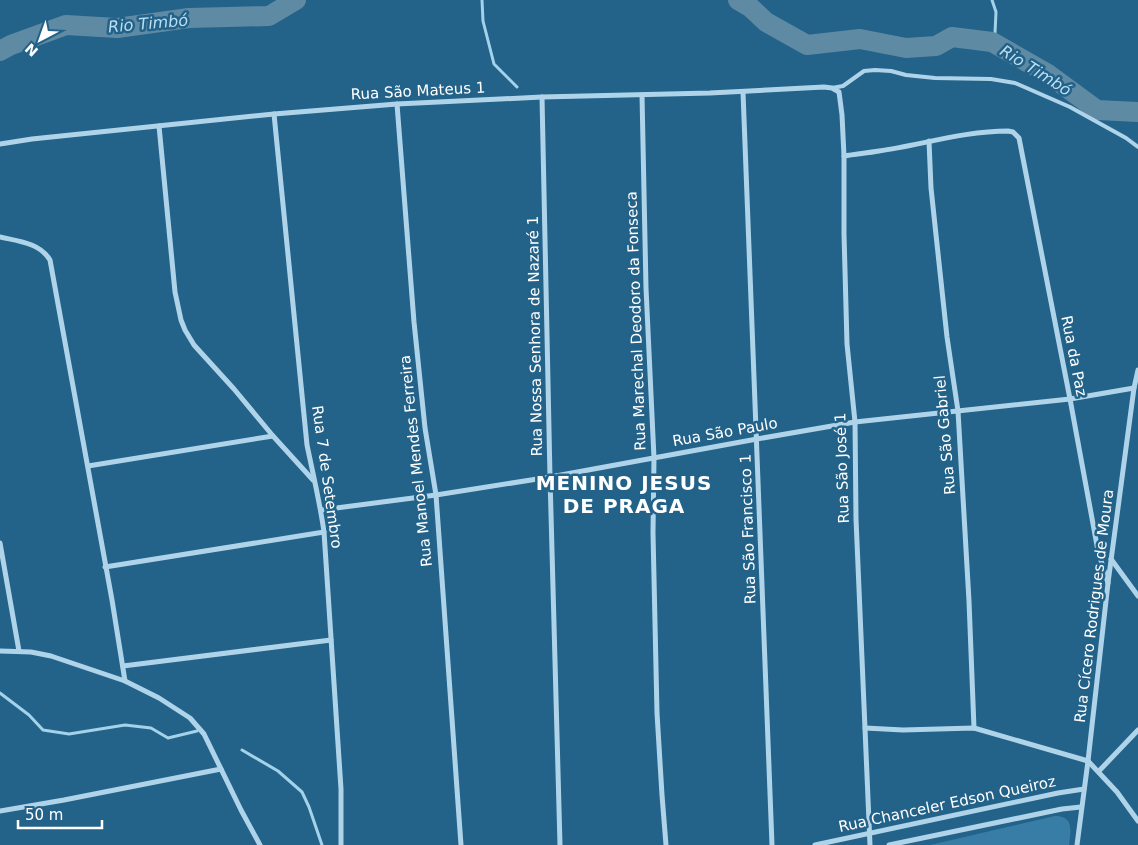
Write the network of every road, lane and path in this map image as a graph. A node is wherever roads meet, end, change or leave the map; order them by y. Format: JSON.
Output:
{"nodes":[{"id":1,"x":832,"y":88,"type":"junction"},
{"id":2,"x":743,"y":92,"type":"junction"},
{"id":3,"x":839,"y":92,"type":"joint"},
{"id":4,"x":642,"y":95,"type":"junction"},
{"id":5,"x":542,"y":97,"type":"junction"},
{"id":6,"x":397,"y":104,"type":"junction"},
{"id":7,"x":274,"y":114,"type":"junction"},
{"id":8,"x":159,"y":126,"type":"junction"},
{"id":9,"x":928,"y":141,"type":"junction"},
{"id":10,"x":0,"y":144,"type":"edge"},
{"id":11,"x":1138,"y":147,"type":"edge"},
{"id":12,"x":844,"y":156,"type":"junction"},
{"id":13,"x":0,"y":238,"type":"edge"},
{"id":14,"x":1138,"y":370,"type":"edge"},
{"id":15,"x":1138,"y":378,"type":"edge"},
{"id":16,"x":1134,"y":388,"type":"junction"},
{"id":17,"x":1070,"y":399,"type":"junction"},
{"id":18,"x":958,"y":411,"type":"junction"},
{"id":19,"x":855,"y":422,"type":"junction"},
{"id":20,"x":273,"y":436,"type":"junction"},
{"id":21,"x":756,"y":439,"type":"junction"},
{"id":22,"x":654,"y":458,"type":"junction"},
{"id":23,"x":88,"y":466,"type":"junction"},
{"id":24,"x":550,"y":477,"type":"junction"},
{"id":25,"x":314,"y":480,"type":"junction"},
{"id":26,"x":436,"y":495,"type":"junction"},
{"id":27,"x":321,"y":510,"type":"junction"},
{"id":28,"x":324,"y":532,"type":"junction"},
{"id":29,"x":0,"y":543,"type":"edge"},
{"id":30,"x":1111,"y":559,"type":"junction"},
{"id":31,"x":106,"y":567,"type":"junction"},
{"id":32,"x":1108,"y":583,"type":"junction"},
{"id":33,"x":1138,"y":596,"type":"edge"},
{"id":34,"x":331,"y":640,"type":"junction"},
{"id":35,"x":0,"y":651,"type":"edge"},
{"id":36,"x":19,"y":651,"type":"junction"},
{"id":37,"x":123,"y":666,"type":"junction"},
{"id":38,"x":125,"y":681,"type":"junction"},
{"id":39,"x":865,"y":728,"type":"junction"},
{"id":40,"x":974,"y":728,"type":"junction"},
{"id":41,"x":1138,"y":730,"type":"edge"},
{"id":42,"x":1088,"y":762,"type":"junction"},
{"id":43,"x":221,"y":769,"type":"junction"},
{"id":44,"x":1099,"y":771,"type":"junction"},
{"id":45,"x":1084,"y":789,"type":"junction"},
{"id":46,"x":1081,"y":806,"type":"junction"},
{"id":47,"x":0,"y":811,"type":"edge"},
{"id":48,"x":1138,"y":821,"type":"edge"},
{"id":49,"x":870,"y":834,"type":"junction"},
{"id":50,"x":260,"y":845,"type":"edge"},
{"id":51,"x":342,"y":845,"type":"edge"},
{"id":52,"x":461,"y":845,"type":"edge"},
{"id":53,"x":560,"y":845,"type":"edge"},
{"id":54,"x":666,"y":845,"type":"edge"},
{"id":55,"x":772,"y":845,"type":"edge"},
{"id":56,"x":815,"y":845,"type":"edge"},
{"id":57,"x":870,"y":845,"type":"edge"},
{"id":58,"x":889,"y":845,"type":"edge"},
{"id":59,"x":1076,"y":845,"type":"edge"}],
"edges":[{"from":1,"to":2,"type":"street","name":"Rua São Mateus 1"},
{"from":1,"to":3,"type":"street","name":"Rua São Mateus 1"},
{"from":1,"to":11,"type":"lane"},
{"from":2,"to":4,"type":"street","name":"Rua São Mateus 1"},
{"from":2,"to":21,"type":"street","name":"Rua São Francisco 1"},
{"from":3,"to":12,"type":"street","name":"Rua São José 1"},
{"from":4,"to":5,"type":"street","name":"Rua São Mateus 1"},
{"from":4,"to":22,"type":"street","name":"Rua Marechal Deodoro da Fonseca"},
{"from":5,"to":6,"type":"street","name":"Rua São Mateus 1"},
{"from":5,"to":24,"type":"street","name":"Rua Nossa Senhora de Nazaré 1"},
{"from":6,"to":7,"type":"street","name":"Rua São Mateus 1"},
{"from":6,"to":26,"type":"street","name":"Rua Manoel Mendes Ferreira"},
{"from":7,"to":8,"type":"street","name":"Rua São Mateus 1"},
{"from":7,"to":25,"type":"street","name":"Rua 7 de Setembro"},
{"from":8,"to":10,"type":"street","name":"Rua São Mateus 1"},
{"from":8,"to":20,"type":"street"},
{"from":9,"to":12,"type":"street"},
{"from":9,"to":17,"type":"street","name":"Rua da Paz"},
{"from":9,"to":18,"type":"street","name":"Rua São Gabriel"},
{"from":12,"to":19,"type":"street","name":"Rua São José 1"},
{"from":13,"to":23,"type":"street"},
{"from":14,"to":15,"type":"street","name":"Rua Cícero Rodrigues de Moura"},
{"from":15,"to":16,"type":"street","name":"Rua Cícero Rodrigues de Moura"},
{"from":16,"to":17,"type":"street","name":"Rua São Paulo"},
{"from":16,"to":30,"type":"street","name":"Rua Cícero Rodrigues de Moura"},
{"from":17,"to":18,"type":"street","name":"Rua São Paulo"},
{"from":17,"to":32,"type":"street","name":"Rua da Paz"},
{"from":18,"to":19,"type":"street","name":"Rua São Paulo"},
{"from":18,"to":40,"type":"street","name":"Rua São Gabriel"},
{"from":19,"to":21,"type":"street","name":"Rua São Paulo"},
{"from":19,"to":39,"type":"street","name":"Rua São José 1"},
{"from":20,"to":23,"type":"street"},
{"from":20,"to":25,"type":"street"},
{"from":21,"to":22,"type":"street","name":"Rua São Paulo"},
{"from":21,"to":55,"type":"street","name":"Rua São Francisco 1"},
{"from":22,"to":24,"type":"street","name":"Rua São Paulo"},
{"from":22,"to":54,"type":"street","name":"Rua Marechal Deodoro da Fonseca"},
{"from":23,"to":31,"type":"street"},
{"from":24,"to":26,"type":"street","name":"Rua São Paulo"},
{"from":24,"to":53,"type":"street","name":"Rua Nossa Senhora de Nazaré 1"},
{"from":25,"to":27,"type":"street","name":"Rua 7 de Setembro"},
{"from":26,"to":27,"type":"street","name":"Rua São Paulo"},
{"from":26,"to":52,"type":"street","name":"Rua Manoel Mendes Ferreira"},
{"from":27,"to":28,"type":"street","name":"Rua 7 de Setembro"},
{"from":28,"to":31,"type":"street"},
{"from":28,"to":34,"type":"street","name":"Rua 7 de Setembro"},
{"from":29,"to":36,"type":"street"},
{"from":30,"to":32,"type":"street","name":"Rua Cícero Rodrigues de Moura"},
{"from":30,"to":33,"type":"street"},
{"from":31,"to":37,"type":"street"},
{"from":32,"to":42,"type":"street","name":"Rua Cícero Rodrigues de Moura"},
{"from":34,"to":37,"type":"street"},
{"from":34,"to":51,"type":"street","name":"Rua 7 de Setembro"},
{"from":35,"to":36,"type":"street"},
{"from":36,"to":38,"type":"street"},
{"from":37,"to":38,"type":"street"},
{"from":38,"to":43,"type":"street"},
{"from":39,"to":40,"type":"street"},
{"from":39,"to":49,"type":"street","name":"Rua São José 1"},
{"from":40,"to":42,"type":"street"},
{"from":41,"to":44,"type":"street"},
{"from":42,"to":44,"type":"street"},
{"from":42,"to":45,"type":"street","name":"Rua Cícero Rodrigues de Moura"},
{"from":43,"to":47,"type":"street"},
{"from":43,"to":50,"type":"street"},
{"from":44,"to":48,"type":"street"},
{"from":45,"to":46,"type":"street","name":"Rua Cícero Rodrigues de Moura"},
{"from":45,"to":49,"type":"street","name":"Rua Chanceler Edson Queiroz"},
{"from":46,"to":58,"type":"street","name":"Rua Chanceler Edson Queiroz"},
{"from":46,"to":59,"type":"street","name":"Rua Cícero Rodrigues de Moura"},
{"from":49,"to":56,"type":"street","name":"Rua Chanceler Edson Queiroz"},
{"from":49,"to":57,"type":"street","name":"Rua São José 1"}]}
